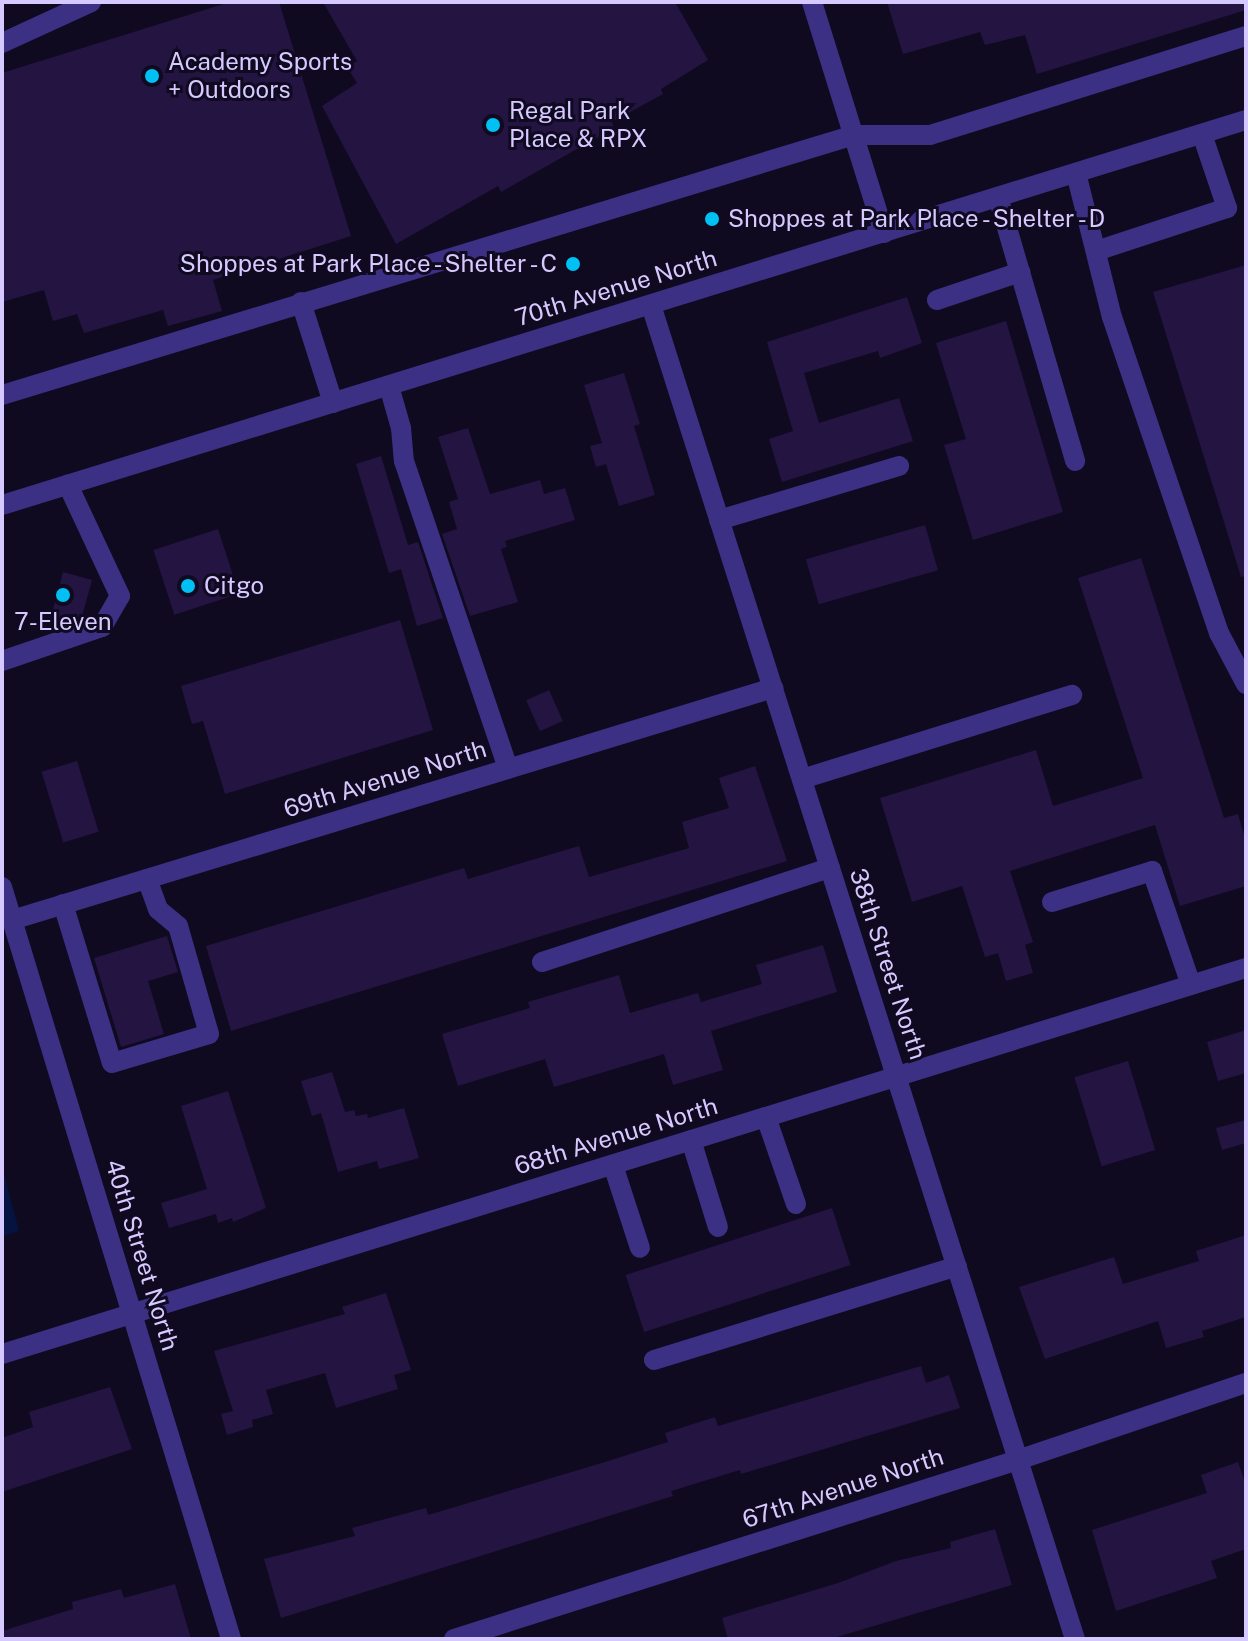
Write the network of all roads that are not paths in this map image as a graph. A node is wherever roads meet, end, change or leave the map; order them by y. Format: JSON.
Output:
{"nodes":[{"id":1,"x":91,"y":2,"type":"edge"},
{"id":2,"x":812,"y":2,"type":"edge"},
{"id":3,"x":1246,"y":36,"type":"edge"},
{"id":4,"x":2,"y":43,"type":"edge"},
{"id":5,"x":1246,"y":120,"type":"edge"},
{"id":6,"x":1202,"y":134,"type":"junction"},
{"id":7,"x":854,"y":135,"type":"junction"},
{"id":8,"x":1076,"y":173,"type":"junction"},
{"id":9,"x":998,"y":197,"type":"junction"},
{"id":10,"x":884,"y":233,"type":"junction"},
{"id":11,"x":1096,"y":251,"type":"junction"},
{"id":12,"x":1020,"y":272,"type":"junction"},
{"id":13,"x":937,"y":300,"type":"dead end"},
{"id":14,"x":301,"y":302,"type":"junction"},
{"id":15,"x":651,"y":305,"type":"junction"},
{"id":16,"x":389,"y":386,"type":"junction"},
{"id":17,"x":2,"y":395,"type":"edge"},
{"id":18,"x":333,"y":403,"type":"junction"},
{"id":19,"x":1075,"y":461,"type":"dead end"},
{"id":20,"x":899,"y":466,"type":"dead end"},
{"id":21,"x":68,"y":485,"type":"junction"},
{"id":22,"x":2,"y":505,"type":"edge"},
{"id":23,"x":719,"y":520,"type":"junction"},
{"id":24,"x":2,"y":661,"type":"edge"},
{"id":25,"x":1246,"y":684,"type":"edge"},
{"id":26,"x":773,"y":688,"type":"junction"},
{"id":27,"x":1072,"y":695,"type":"dead end"},
{"id":28,"x":508,"y":769,"type":"junction"},
{"id":29,"x":802,"y":779,"type":"junction"},
{"id":30,"x":830,"y":868,"type":"junction"},
{"id":31,"x":147,"y":879,"type":"junction"},
{"id":32,"x":2,"y":887,"type":"edge"},
{"id":33,"x":1052,"y":902,"type":"dead end"},
{"id":34,"x":63,"y":904,"type":"junction"},
{"id":35,"x":12,"y":920,"type":"junction"},
{"id":36,"x":542,"y":962,"type":"dead end"},
{"id":37,"x":1246,"y":968,"type":"edge"},
{"id":38,"x":1191,"y":985,"type":"junction"},
{"id":39,"x":897,"y":1077,"type":"junction"},
{"id":40,"x":766,"y":1117,"type":"junction"},
{"id":41,"x":691,"y":1140,"type":"junction"},
{"id":42,"x":613,"y":1165,"type":"junction"},
{"id":43,"x":796,"y":1204,"type":"dead end"},
{"id":44,"x":718,"y":1227,"type":"dead end"},
{"id":45,"x":640,"y":1248,"type":"dead end"},
{"id":46,"x":957,"y":1266,"type":"junction"},
{"id":47,"x":134,"y":1314,"type":"junction"},
{"id":48,"x":2,"y":1354,"type":"edge"},
{"id":49,"x":654,"y":1360,"type":"dead end"},
{"id":50,"x":1246,"y":1383,"type":"edge"},
{"id":51,"x":1018,"y":1460,"type":"junction"},
{"id":52,"x":231,"y":1639,"type":"edge"},
{"id":53,"x":454,"y":1639,"type":"edge"},
{"id":54,"x":1075,"y":1639,"type":"edge"}],
"edges":[{"from":1,"to":4,"type":"street"},
{"from":2,"to":7,"type":"street"},
{"from":3,"to":7,"type":"street"},
{"from":5,"to":6,"type":"street","name":"70th Avenue North"},
{"from":6,"to":8,"type":"street","name":"70th Avenue North"},
{"from":6,"to":11,"type":"street"},
{"from":7,"to":10,"type":"street"},
{"from":7,"to":14,"type":"street"},
{"from":8,"to":9,"type":"street","name":"70th Avenue North"},
{"from":8,"to":11,"type":"street"},
{"from":9,"to":10,"type":"street","name":"70th Avenue North"},
{"from":9,"to":12,"type":"street"},
{"from":10,"to":15,"type":"street","name":"70th Avenue North"},
{"from":11,"to":25,"type":"street"},
{"from":12,"to":13,"type":"street"},
{"from":12,"to":19,"type":"street"},
{"from":14,"to":17,"type":"street"},
{"from":14,"to":18,"type":"street"},
{"from":15,"to":16,"type":"street","name":"70th Avenue North"},
{"from":15,"to":23,"type":"street","name":"38th Street North"},
{"from":16,"to":18,"type":"street","name":"70th Avenue North"},
{"from":16,"to":28,"type":"street"},
{"from":18,"to":21,"type":"street","name":"70th Avenue North"},
{"from":20,"to":23,"type":"street"},
{"from":21,"to":22,"type":"street","name":"70th Avenue North"},
{"from":21,"to":24,"type":"street"},
{"from":23,"to":26,"type":"street","name":"38th Street North"},
{"from":26,"to":28,"type":"street","name":"69th Avenue North"},
{"from":26,"to":29,"type":"street","name":"38th Street North"},
{"from":27,"to":29,"type":"street"},
{"from":28,"to":31,"type":"street","name":"69th Avenue North"},
{"from":29,"to":30,"type":"street","name":"38th Street North"},
{"from":30,"to":36,"type":"street"},
{"from":30,"to":39,"type":"street","name":"38th Street North"},
{"from":31,"to":34,"type":"street","name":"69th Avenue North"},
{"from":31,"to":34,"type":"street"},
{"from":32,"to":35,"type":"street","name":"40th Street North"},
{"from":33,"to":38,"type":"street"},
{"from":34,"to":35,"type":"street","name":"69th Avenue North"},
{"from":35,"to":47,"type":"street","name":"40th Street North"},
{"from":37,"to":38,"type":"street","name":"68th Avenue North"},
{"from":38,"to":39,"type":"street","name":"68th Avenue North"},
{"from":39,"to":40,"type":"street","name":"68th Avenue North"},
{"from":39,"to":46,"type":"street","name":"38th Street North"},
{"from":40,"to":41,"type":"street","name":"68th Avenue North"},
{"from":40,"to":43,"type":"street"},
{"from":41,"to":42,"type":"street","name":"68th Avenue North"},
{"from":41,"to":44,"type":"street"},
{"from":42,"to":45,"type":"street"},
{"from":42,"to":47,"type":"street","name":"68th Avenue North"},
{"from":46,"to":49,"type":"street"},
{"from":46,"to":51,"type":"street","name":"38th Street North"},
{"from":47,"to":48,"type":"street","name":"68th Avenue North"},
{"from":47,"to":52,"type":"street","name":"40th Street North"},
{"from":50,"to":51,"type":"street","name":"67th Avenue North"},
{"from":51,"to":53,"type":"street","name":"67th Avenue North"},
{"from":51,"to":54,"type":"street","name":"38th Street North"}]}
